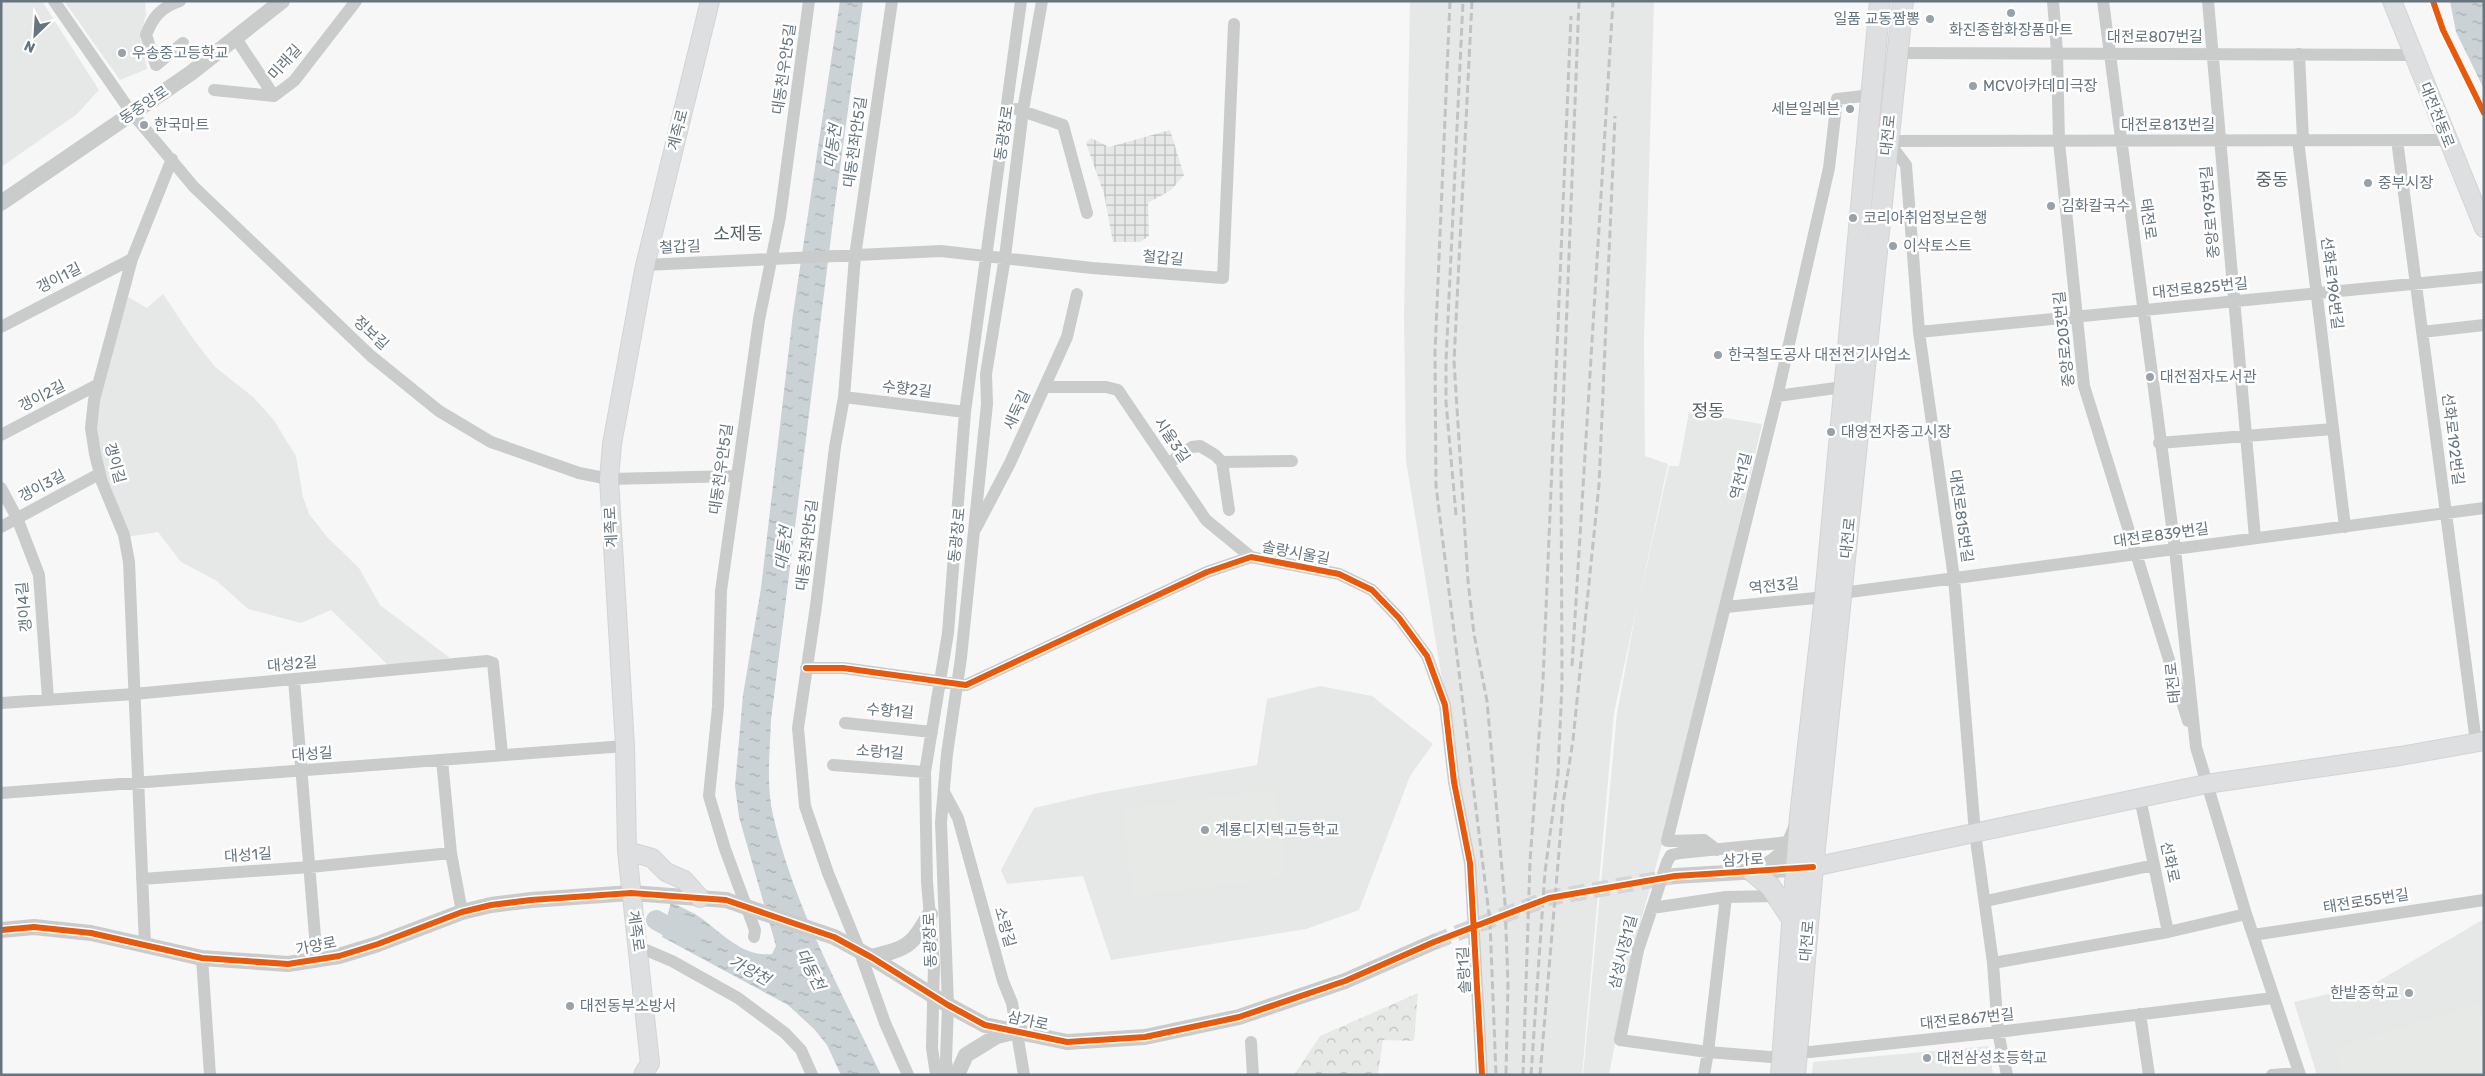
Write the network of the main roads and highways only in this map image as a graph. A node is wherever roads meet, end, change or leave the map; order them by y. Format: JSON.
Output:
{"nodes":[{"id":1,"x":710,"y":1,"type":"edge"},
{"id":2,"x":1874,"y":1,"type":"edge"},
{"id":3,"x":1880,"y":1,"type":"edge"},
{"id":4,"x":1903,"y":1,"type":"edge"},
{"id":5,"x":2392,"y":1,"type":"edge"},
{"id":6,"x":1876,"y":49,"type":"junction"},
{"id":7,"x":2484,"y":228,"type":"edge"},
{"id":8,"x":1833,"y":595,"type":"junction"},
{"id":9,"x":2480,"y":741,"type":"edge"},
{"id":10,"x":627,"y":851,"type":"junction"},
{"id":11,"x":1805,"y":868,"type":"junction"},
{"id":12,"x":1753,"y":872,"type":"road end"},
{"id":13,"x":700,"y":898,"type":"road end"},
{"id":14,"x":1792,"y":920,"type":"junction"},
{"id":15,"x":1787,"y":1061,"type":"edge"},
{"id":16,"x":652,"y":1071,"type":"edge"},
{"id":17,"x":1795,"y":1075,"type":"edge"}],
"edges":[{"from":1,"to":10,"type":"main road","name":"계족로"},
{"from":2,"to":6,"type":"main road"},
{"from":3,"to":6,"type":"main road","name":"대전로"},
{"from":4,"to":8,"type":"main road","name":"대전로"},
{"from":5,"to":7,"type":"main road","name":"대전천동로"},
{"from":6,"to":8,"type":"main road","name":"대전로"},
{"from":8,"to":11,"type":"main road","name":"대전로"},
{"from":8,"to":11,"type":"main road","name":"대전로"},
{"from":9,"to":11,"type":"main road"},
{"from":10,"to":13,"type":"main road"},
{"from":10,"to":16,"type":"main road","name":"계족로"},
{"from":11,"to":14,"type":"main road","name":"대전로"},
{"from":11,"to":15,"type":"main road","name":"대전로"},
{"from":12,"to":14,"type":"main road"},
{"from":14,"to":15,"type":"main road","name":"대전로"},
{"from":15,"to":17,"type":"main road","name":"대전로"}]}
